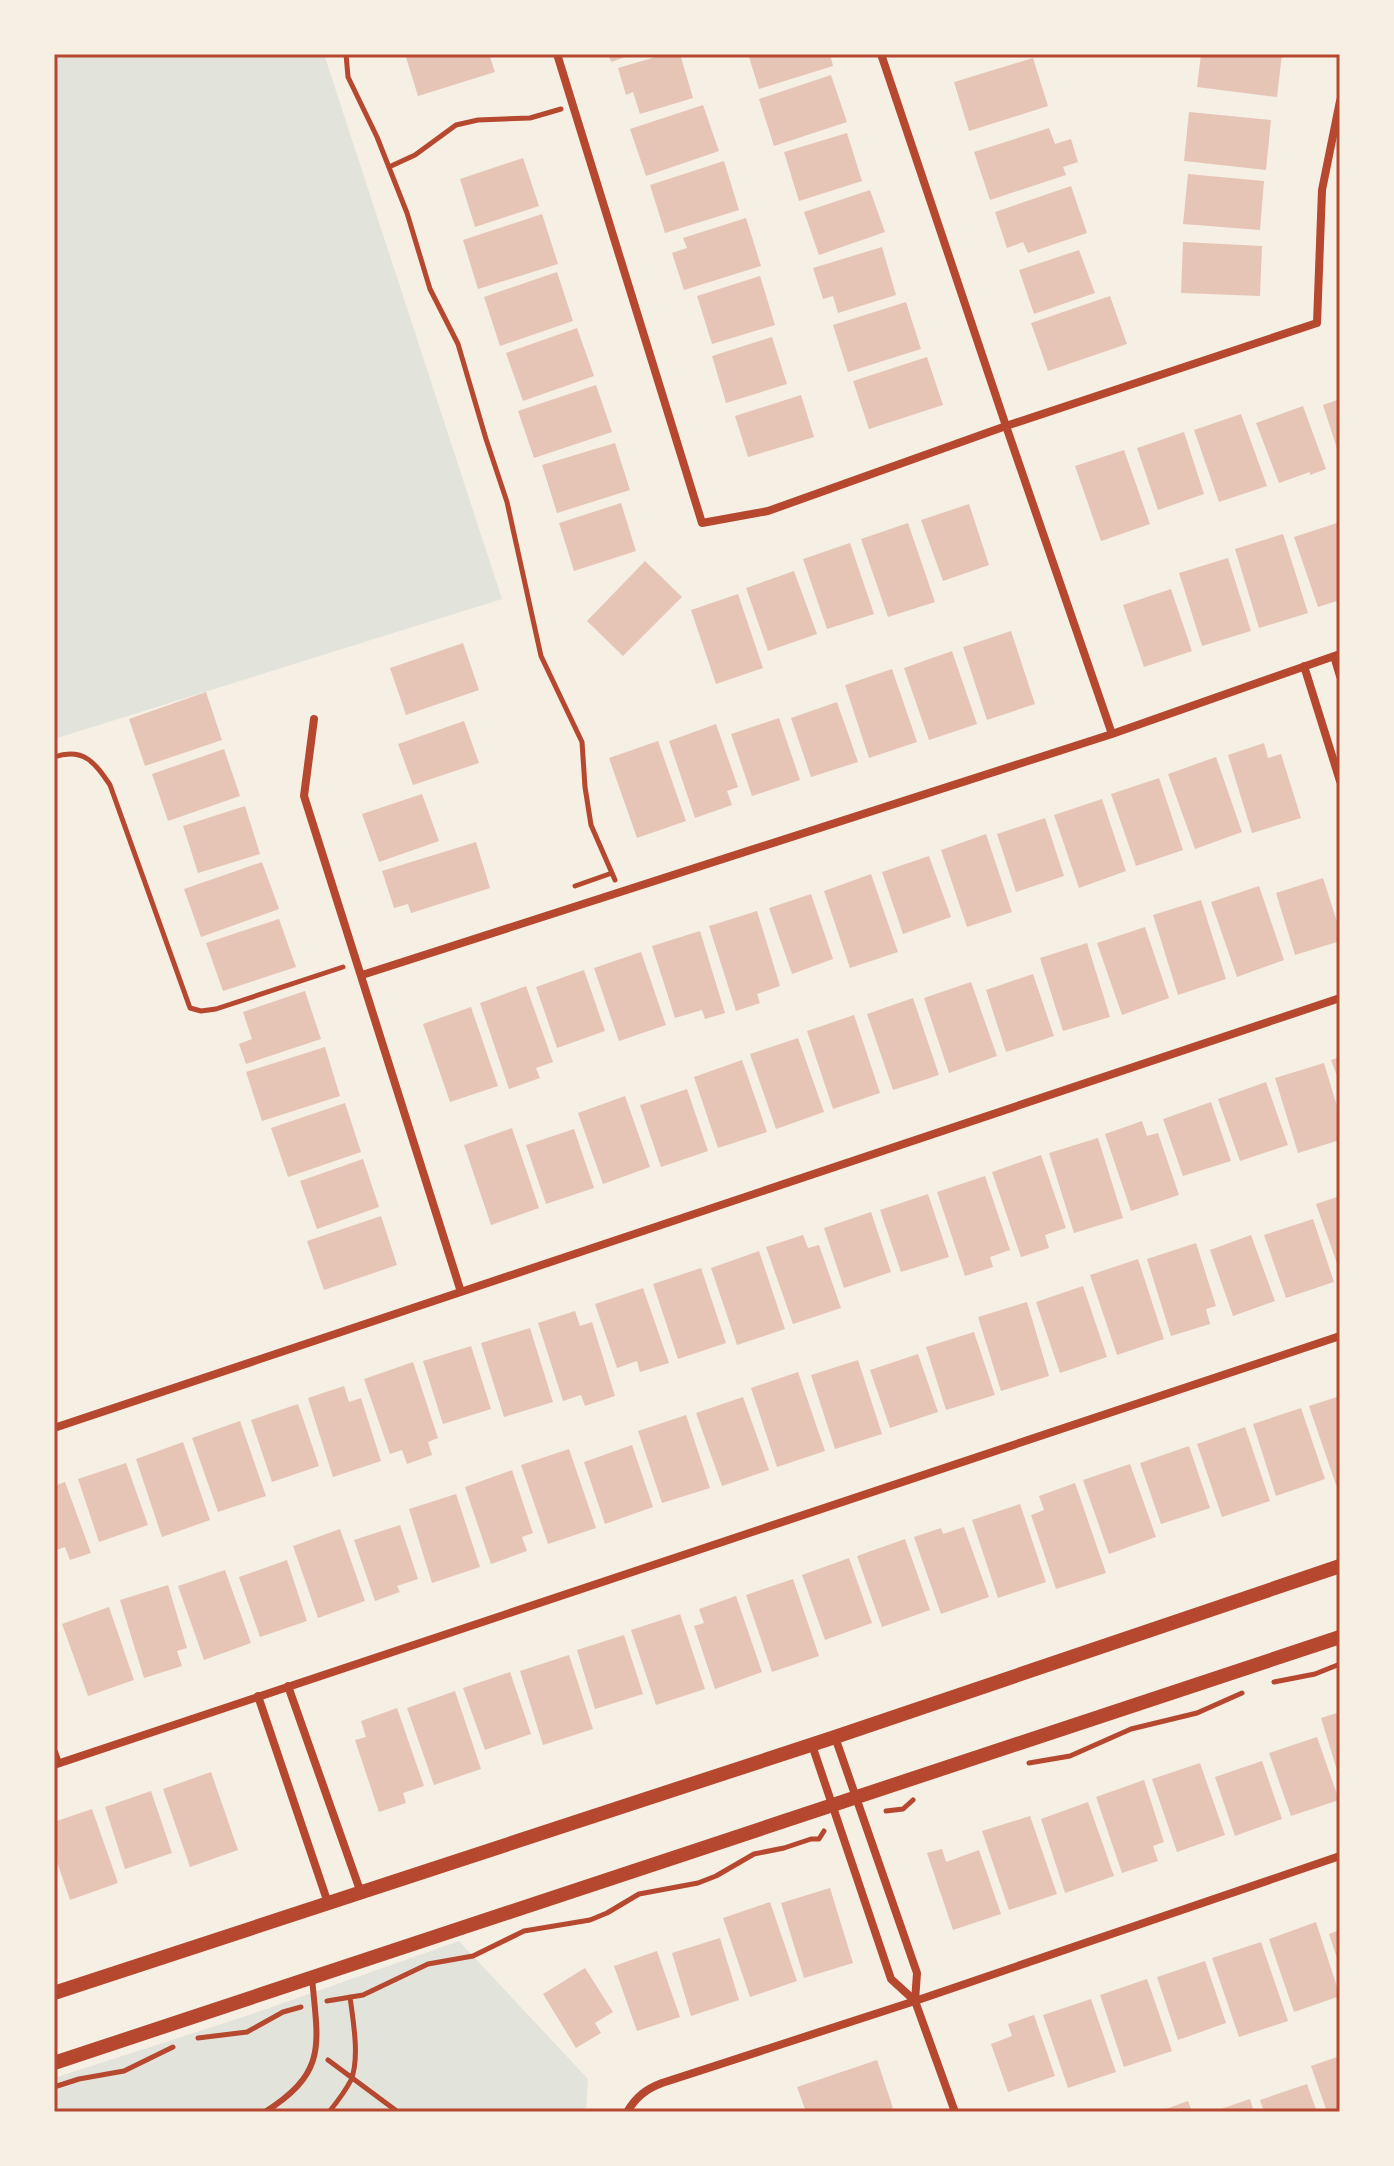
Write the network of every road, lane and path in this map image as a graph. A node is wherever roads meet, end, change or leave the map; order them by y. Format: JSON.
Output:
{"nodes":[{"id":1,"x":346,"y":54,"type":"edge"},
{"id":2,"x":557,"y":54,"type":"edge"},
{"id":3,"x":881,"y":54,"type":"edge"},
{"id":4,"x":1340,"y":101,"type":"edge"},
{"id":5,"x":573,"y":106,"type":"junction"},
{"id":6,"x":389,"y":167,"type":"junction"},
{"id":7,"x":1006,"y":426,"type":"junction"},
{"id":8,"x":1337,"y":655,"type":"edge"},
{"id":9,"x":1304,"y":666,"type":"junction"},
{"id":10,"x":1340,"y":676,"type":"edge"},
{"id":11,"x":314,"y":719,"type":"dead end"},
{"id":12,"x":1112,"y":734,"type":"junction"},
{"id":13,"x":54,"y":757,"type":"edge"},
{"id":14,"x":1340,"y":781,"type":"edge"},
{"id":15,"x":612,"y":873,"type":"junction"},
{"id":16,"x":567,"y":889,"type":"dead end"},
{"id":17,"x":620,"y":892,"type":"junction"},
{"id":18,"x":358,"y":963,"type":"junction"},
{"id":19,"x":362,"y":975,"type":"junction"},
{"id":20,"x":1340,"y":998,"type":"edge"},
{"id":21,"x":461,"y":1292,"type":"junction"},
{"id":22,"x":1340,"y":1336,"type":"edge"},
{"id":23,"x":54,"y":1428,"type":"edge"},
{"id":24,"x":1340,"y":1566,"type":"edge"},
{"id":25,"x":1340,"y":1637,"type":"edge"},
{"id":26,"x":1340,"y":1664,"type":"edge"},
{"id":27,"x":1261,"y":1684,"type":"dead end"},
{"id":28,"x":288,"y":1686,"type":"junction"},
{"id":29,"x":1248,"y":1690,"type":"dead end"},
{"id":30,"x":258,"y":1696,"type":"junction"},
{"id":31,"x":835,"y":1737,"type":"junction"},
{"id":32,"x":812,"y":1745,"type":"junction"},
{"id":33,"x":54,"y":1752,"type":"edge"},
{"id":34,"x":1027,"y":1763,"type":"dead end"},
{"id":35,"x":56,"y":1764,"type":"edge"},
{"id":36,"x":857,"y":1798,"type":"junction"},
{"id":37,"x":923,"y":1798,"type":"dead end"},
{"id":38,"x":832,"y":1805,"type":"junction"},
{"id":39,"x":863,"y":1818,"type":"junction"},
{"id":40,"x":839,"y":1826,"type":"junction"},
{"id":41,"x":1340,"y":1856,"type":"edge"},
{"id":42,"x":361,"y":1893,"type":"junction"},
{"id":43,"x":328,"y":1903,"type":"junction"},
{"id":44,"x":312,"y":1977,"type":"junction"},
{"id":45,"x":54,"y":1993,"type":"edge"},
{"id":46,"x":350,"y":1997,"type":"junction"},
{"id":47,"x":915,"y":2001,"type":"junction"},
{"id":48,"x":314,"y":2003,"type":"junction"},
{"id":49,"x":193,"y":2039,"type":"dead end"},
{"id":50,"x":184,"y":2041,"type":"dead end"},
{"id":51,"x":315,"y":2050,"type":"junction"},
{"id":52,"x":54,"y":2063,"type":"edge"},
{"id":53,"x":352,"y":2078,"type":"junction"},
{"id":54,"x":54,"y":2087,"type":"edge"},
{"id":55,"x":265,"y":2112,"type":"edge"},
{"id":56,"x":329,"y":2112,"type":"edge"},
{"id":57,"x":398,"y":2112,"type":"edge"},
{"id":58,"x":627,"y":2112,"type":"edge"},
{"id":59,"x":955,"y":2112,"type":"edge"}],
"edges":[{"from":1,"to":6,"type":"path"},
{"from":2,"to":5,"type":"street"},
{"from":3,"to":7,"type":"street"},
{"from":4,"to":7,"type":"street"},
{"from":5,"to":6,"type":"path"},
{"from":5,"to":7,"type":"street"},
{"from":6,"to":15,"type":"path"},
{"from":7,"to":12,"type":"street"},
{"from":8,"to":9,"type":"street"},
{"from":8,"to":10,"type":"street"},
{"from":9,"to":12,"type":"street"},
{"from":9,"to":14,"type":"street"},
{"from":11,"to":18,"type":"street"},
{"from":12,"to":17,"type":"street"},
{"from":13,"to":18,"type":"path"},
{"from":15,"to":16,"type":"path"},
{"from":15,"to":17,"type":"path"},
{"from":17,"to":19,"type":"street"},
{"from":18,"to":19,"type":"street"},
{"from":19,"to":21,"type":"street"},
{"from":20,"to":21,"type":"street"},
{"from":21,"to":23,"type":"street"},
{"from":22,"to":28,"type":"street"},
{"from":24,"to":31,"type":"street"},
{"from":25,"to":36,"type":"street"},
{"from":26,"to":27,"type":"path"},
{"from":28,"to":30,"type":"street"},
{"from":28,"to":42,"type":"street"},
{"from":29,"to":34,"type":"path"},
{"from":30,"to":35,"type":"street"},
{"from":30,"to":43,"type":"street"},
{"from":31,"to":32,"type":"street"},
{"from":31,"to":36,"type":"street"},
{"from":32,"to":38,"type":"street"},
{"from":32,"to":42,"type":"street"},
{"from":33,"to":35,"type":"street"},
{"from":36,"to":38,"type":"street"},
{"from":36,"to":39,"type":"street"},
{"from":37,"to":39,"type":"path"},
{"from":38,"to":40,"type":"street"},
{"from":38,"to":44,"type":"street"},
{"from":39,"to":47,"type":"street"},
{"from":40,"to":46,"type":"path"},
{"from":40,"to":47,"type":"street"},
{"from":41,"to":47,"type":"street"},
{"from":42,"to":43,"type":"street"},
{"from":43,"to":45,"type":"street"},
{"from":44,"to":48,"type":"lane"},
{"from":44,"to":52,"type":"street"},
{"from":46,"to":48,"type":"path"},
{"from":46,"to":53,"type":"path"},
{"from":47,"to":58,"type":"street"},
{"from":47,"to":59,"type":"street"},
{"from":48,"to":49,"type":"path"},
{"from":48,"to":51,"type":"lane"},
{"from":50,"to":54,"type":"path"},
{"from":51,"to":53,"type":"path"},
{"from":51,"to":55,"type":"lane"},
{"from":53,"to":56,"type":"path"},
{"from":53,"to":57,"type":"path"}]}
